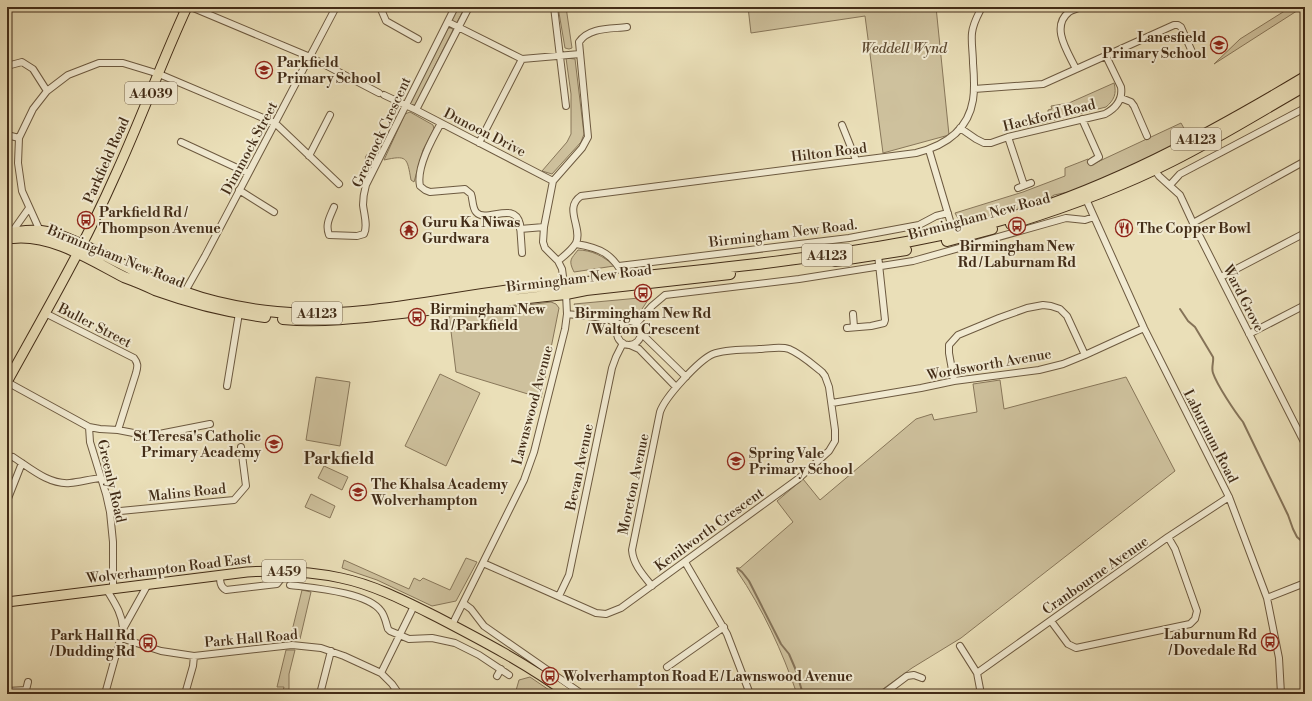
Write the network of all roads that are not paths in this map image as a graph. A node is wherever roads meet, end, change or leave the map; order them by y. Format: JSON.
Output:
{"nodes":[{"id":1,"x":176,"y":7,"type":"edge"},
{"id":2,"x":336,"y":7,"type":"edge"},
{"id":3,"x":380,"y":7,"type":"edge"},
{"id":4,"x":455,"y":7,"type":"edge"},
{"id":5,"x":469,"y":7,"type":"edge"},
{"id":6,"x":554,"y":7,"type":"edge"},
{"id":7,"x":982,"y":7,"type":"edge"},
{"id":8,"x":1081,"y":7,"type":"edge"},
{"id":9,"x":188,"y":8,"type":"edge"},
{"id":10,"x":448,"y":22,"type":"junction"},
{"id":11,"x":459,"y":27,"type":"junction"},
{"id":12,"x":627,"y":27,"type":"dead end"},
{"id":13,"x":418,"y":39,"type":"dead end"},
{"id":14,"x":580,"y":54,"type":"junction"},
{"id":15,"x":1193,"y":54,"type":"dead end"},
{"id":16,"x":560,"y":55,"type":"junction"},
{"id":17,"x":1106,"y":56,"type":"junction"},
{"id":18,"x":310,"y":57,"type":"junction"},
{"id":19,"x":522,"y":59,"type":"junction"},
{"id":20,"x":7,"y":66,"type":"edge"},
{"id":21,"x":1076,"y":69,"type":"junction"},
{"id":22,"x":159,"y":74,"type":"junction"},
{"id":23,"x":1305,"y":77,"type":"edge"},
{"id":24,"x":1305,"y":86,"type":"edge"},
{"id":25,"x":974,"y":89,"type":"junction"},
{"id":26,"x":48,"y":91,"type":"junction"},
{"id":27,"x":1121,"y":98,"type":"junction"},
{"id":28,"x":406,"y":105,"type":"junction"},
{"id":29,"x":566,"y":106,"type":"dead end"},
{"id":30,"x":1305,"y":108,"type":"edge"},
{"id":31,"x":416,"y":110,"type":"junction"},
{"id":32,"x":330,"y":115,"type":"dead end"},
{"id":33,"x":1082,"y":118,"type":"junction"},
{"id":34,"x":275,"y":123,"type":"junction"},
{"id":35,"x":441,"y":123,"type":"junction"},
{"id":36,"x":842,"y":125,"type":"dead end"},
{"id":37,"x":960,"y":128,"type":"junction"},
{"id":38,"x":7,"y":135,"type":"edge"},
{"id":39,"x":1147,"y":136,"type":"dead end"},
{"id":40,"x":1008,"y":137,"type":"junction"},
{"id":41,"x":19,"y":138,"type":"junction"},
{"id":42,"x":181,"y":142,"type":"dead end"},
{"id":43,"x":479,"y":143,"type":"junction"},
{"id":44,"x":928,"y":150,"type":"junction"},
{"id":45,"x":309,"y":156,"type":"junction"},
{"id":46,"x":369,"y":158,"type":"dead end"},
{"id":47,"x":856,"y":160,"type":"junction"},
{"id":48,"x":377,"y":161,"type":"junction"},
{"id":49,"x":1305,"y":161,"type":"edge"},
{"id":50,"x":1091,"y":162,"type":"dead end"},
{"id":51,"x":1152,"y":166,"type":"junction"},
{"id":52,"x":248,"y":173,"type":"junction"},
{"id":53,"x":553,"y":181,"type":"junction"},
{"id":54,"x":339,"y":184,"type":"dead end"},
{"id":55,"x":1024,"y":185,"type":"dead end"},
{"id":56,"x":1170,"y":185,"type":"junction"},
{"id":57,"x":239,"y":190,"type":"junction"},
{"id":58,"x":1084,"y":195,"type":"junction"},
{"id":59,"x":334,"y":207,"type":"dead end"},
{"id":60,"x":29,"y":208,"type":"junction"},
{"id":61,"x":274,"y":212,"type":"dead end"},
{"id":62,"x":948,"y":213,"type":"junction"},
{"id":63,"x":1094,"y":217,"type":"junction"},
{"id":64,"x":1193,"y":223,"type":"junction"},
{"id":65,"x":544,"y":227,"type":"junction"},
{"id":66,"x":520,"y":229,"type":"junction"},
{"id":67,"x":40,"y":231,"type":"junction"},
{"id":68,"x":1305,"y":233,"type":"edge"},
{"id":69,"x":8,"y":235,"type":"edge"},
{"id":70,"x":955,"y":236,"type":"junction"},
{"id":71,"x":576,"y":244,"type":"junction"},
{"id":72,"x":79,"y":249,"type":"junction"},
{"id":73,"x":522,"y":253,"type":"dead end"},
{"id":74,"x":878,"y":255,"type":"junction"},
{"id":75,"x":558,"y":261,"type":"junction"},
{"id":76,"x":619,"y":266,"type":"junction"},
{"id":77,"x":879,"y":268,"type":"junction"},
{"id":78,"x":1221,"y":277,"type":"junction"},
{"id":79,"x":625,"y":278,"type":"junction"},
{"id":80,"x":565,"y":289,"type":"junction"},
{"id":81,"x":182,"y":295,"type":"junction"},
{"id":82,"x":1305,"y":304,"type":"edge"},
{"id":83,"x":45,"y":313,"type":"junction"},
{"id":84,"x":239,"y":313,"type":"junction"},
{"id":85,"x":567,"y":314,"type":"junction"},
{"id":86,"x":853,"y":314,"type":"dead end"},
{"id":87,"x":637,"y":323,"type":"junction"},
{"id":88,"x":621,"y":325,"type":"junction"},
{"id":89,"x":854,"y":327,"type":"junction"},
{"id":90,"x":847,"y":328,"type":"dead end"},
{"id":91,"x":1144,"y":328,"type":"junction"},
{"id":92,"x":641,"y":330,"type":"junction"},
{"id":93,"x":1249,"y":334,"type":"junction"},
{"id":94,"x":627,"y":344,"type":"junction"},
{"id":95,"x":1085,"y":355,"type":"junction"},
{"id":96,"x":686,"y":377,"type":"junction"},
{"id":97,"x":7,"y":382,"type":"edge"},
{"id":98,"x":954,"y":382,"type":"junction"},
{"id":99,"x":226,"y":386,"type":"dead end"},
{"id":100,"x":676,"y":387,"type":"junction"},
{"id":101,"x":832,"y":403,"type":"junction"},
{"id":102,"x":210,"y":424,"type":"dead end"},
{"id":103,"x":89,"y":427,"type":"junction"},
{"id":104,"x":118,"y":430,"type":"junction"},
{"id":105,"x":1305,"y":444,"type":"edge"},
{"id":106,"x":241,"y":447,"type":"dead end"},
{"id":107,"x":13,"y":457,"type":"dead end"},
{"id":108,"x":22,"y":463,"type":"junction"},
{"id":109,"x":101,"y":478,"type":"junction"},
{"id":110,"x":1229,"y":497,"type":"junction"},
{"id":111,"x":7,"y":501,"type":"edge"},
{"id":112,"x":110,"y":512,"type":"junction"},
{"id":113,"x":1168,"y":537,"type":"junction"},
{"id":114,"x":685,"y":562,"type":"junction"},
{"id":115,"x":483,"y":563,"type":"junction"},
{"id":116,"x":284,"y":571,"type":"junction"},
{"id":117,"x":220,"y":575,"type":"junction"},
{"id":118,"x":1305,"y":583,"type":"edge"},
{"id":119,"x":148,"y":584,"type":"junction"},
{"id":120,"x":290,"y":585,"type":"dead end"},
{"id":121,"x":652,"y":586,"type":"junction"},
{"id":122,"x":110,"y":589,"type":"junction"},
{"id":123,"x":559,"y":596,"type":"junction"},
{"id":124,"x":1267,"y":598,"type":"junction"},
{"id":125,"x":7,"y":602,"type":"edge"},
{"id":126,"x":463,"y":603,"type":"junction"},
{"id":127,"x":414,"y":606,"type":"junction"},
{"id":128,"x":1051,"y":621,"type":"junction"},
{"id":129,"x":452,"y":625,"type":"junction"},
{"id":130,"x":724,"y":628,"type":"junction"},
{"id":131,"x":123,"y":629,"type":"junction"},
{"id":132,"x":400,"y":636,"type":"junction"},
{"id":133,"x":121,"y":638,"type":"junction"},
{"id":134,"x":960,"y":646,"type":"dead end"},
{"id":135,"x":331,"y":651,"type":"junction"},
{"id":136,"x":194,"y":656,"type":"junction"},
{"id":137,"x":667,"y":667,"type":"dead end"},
{"id":138,"x":501,"y":669,"type":"junction"},
{"id":139,"x":381,"y":673,"type":"junction"},
{"id":140,"x":977,"y":673,"type":"junction"},
{"id":141,"x":509,"y":675,"type":"dead end"},
{"id":142,"x":497,"y":676,"type":"dead end"},
{"id":143,"x":922,"y":678,"type":"dead end"},
{"id":144,"x":28,"y":682,"type":"dead end"},
{"id":145,"x":7,"y":691,"type":"edge"},
{"id":146,"x":26,"y":692,"type":"edge"},
{"id":147,"x":104,"y":694,"type":"edge"},
{"id":148,"x":184,"y":694,"type":"edge"},
{"id":149,"x":320,"y":694,"type":"edge"},
{"id":150,"x":399,"y":694,"type":"edge"},
{"id":151,"x":568,"y":694,"type":"edge"},
{"id":152,"x":582,"y":694,"type":"edge"},
{"id":153,"x":750,"y":694,"type":"edge"},
{"id":154,"x":883,"y":694,"type":"edge"},
{"id":155,"x":981,"y":694,"type":"edge"},
{"id":156,"x":1281,"y":694,"type":"edge"}],
"edges":[{"from":1,"to":9,"type":"street","name":"Dunoon Drive"},
{"from":2,"to":18,"type":"street","name":"Dimmock Street"},
{"from":3,"to":13,"type":"street"},
{"from":4,"to":10,"type":"street","name":"Greenock Crescent"},
{"from":5,"to":11,"type":"street","name":"Greenock Crescent"},
{"from":6,"to":16,"type":"street"},
{"from":7,"to":25,"type":"street","name":"Hilton Road"},
{"from":8,"to":21,"type":"street"},
{"from":9,"to":18,"type":"street","name":"Dunoon Drive"},
{"from":9,"to":22,"type":"main road","name":"Parkfield Road","number":"A4039"},
{"from":10,"to":11,"type":"street"},
{"from":10,"to":28,"type":"street","name":"Greenock Crescent"},
{"from":11,"to":19,"type":"street"},
{"from":11,"to":31,"type":"street","name":"Greenock Crescent"},
{"from":12,"to":14,"type":"street"},
{"from":14,"to":16,"type":"street"},
{"from":14,"to":53,"type":"street"},
{"from":15,"to":17,"type":"street"},
{"from":16,"to":19,"type":"street"},
{"from":16,"to":29,"type":"street"},
{"from":17,"to":21,"type":"street"},
{"from":17,"to":27,"type":"street"},
{"from":18,"to":28,"type":"street","name":"Dunoon Drive"},
{"from":18,"to":34,"type":"street","name":"Dimmock Street"},
{"from":19,"to":43,"type":"street"},
{"from":20,"to":26,"type":"street"},
{"from":21,"to":25,"type":"street"},
{"from":22,"to":26,"type":"street"},
{"from":22,"to":34,"type":"street"},
{"from":22,"to":72,"type":"main road","name":"Parkfield Road","number":"A4039"},
{"from":23,"to":51,"type":"highway","name":"Birmingham New Road","number":"A4123"},
{"from":24,"to":51,"type":"highway","name":"Birmingham New Road","number":"A4123"},
{"from":25,"to":37,"type":"street","name":"Hilton Road"},
{"from":26,"to":41,"type":"street"},
{"from":27,"to":33,"type":"street","name":"Hackford Road"},
{"from":27,"to":39,"type":"street"},
{"from":28,"to":31,"type":"street","name":"Dunoon Drive"},
{"from":28,"to":48,"type":"street","name":"Greenock Crescent"},
{"from":30,"to":56,"type":"street"},
{"from":31,"to":35,"type":"street","name":"Dunoon Drive"},
{"from":32,"to":45,"type":"street"},
{"from":33,"to":40,"type":"street","name":"Hackford Road"},
{"from":33,"to":50,"type":"street"},
{"from":34,"to":45,"type":"street"},
{"from":34,"to":52,"type":"street","name":"Dimmock Street"},
{"from":35,"to":43,"type":"street","name":"Dunoon Drive"},
{"from":35,"to":66,"type":"street"},
{"from":36,"to":47,"type":"street"},
{"from":37,"to":40,"type":"street","name":"Hackford Road"},
{"from":37,"to":44,"type":"street","name":"Hilton Road"},
{"from":38,"to":41,"type":"street"},
{"from":40,"to":55,"type":"street"},
{"from":41,"to":60,"type":"street"},
{"from":42,"to":52,"type":"street"},
{"from":43,"to":53,"type":"street","name":"Dunoon Drive"},
{"from":44,"to":47,"type":"street","name":"Hilton Road"},
{"from":44,"to":62,"type":"street"},
{"from":45,"to":54,"type":"street"},
{"from":46,"to":48,"type":"street"},
{"from":47,"to":71,"type":"street","name":"Hilton Road"},
{"from":48,"to":59,"type":"street","name":"Greenock Crescent"},
{"from":49,"to":64,"type":"street"},
{"from":51,"to":56,"type":"street","name":"Ward Grove"},
{"from":51,"to":58,"type":"highway","name":"Birmingham New Road","number":"A4123"},
{"from":52,"to":57,"type":"street","name":"Dimmock Street"},
{"from":53,"to":65,"type":"street"},
{"from":56,"to":64,"type":"street","name":"Ward Grove"},
{"from":57,"to":61,"type":"street"},
{"from":57,"to":81,"type":"street","name":"Dimmock Street"},
{"from":58,"to":63,"type":"street","name":"Laburnum Road"},
{"from":58,"to":70,"type":"highway","name":"Birmingham New Road","number":"A4123"},
{"from":60,"to":67,"type":"street"},
{"from":60,"to":69,"type":"street"},
{"from":62,"to":70,"type":"street"},
{"from":62,"to":76,"type":"street","name":"Birmingham New Road."},
{"from":63,"to":77,"type":"street"},
{"from":63,"to":91,"type":"street","name":"Laburnum Road"},
{"from":64,"to":78,"type":"street","name":"Ward Grove"},
{"from":65,"to":66,"type":"street"},
{"from":65,"to":75,"type":"street"},
{"from":66,"to":73,"type":"street"},
{"from":67,"to":69,"type":"highway","name":"Birmingham New Road","number":"A4123"},
{"from":67,"to":72,"type":"highway","name":"Birmingham New Road","number":"A4123"},
{"from":68,"to":78,"type":"street"},
{"from":69,"to":72,"type":"highway","name":"Birmingham New Road","number":"A4123"},
{"from":70,"to":74,"type":"highway","name":"Birmingham New Road","number":"A4123"},
{"from":70,"to":79,"type":"highway","name":"Birmingham New Road","number":"A4123"},
{"from":71,"to":75,"type":"street"},
{"from":71,"to":76,"type":"street"},
{"from":72,"to":81,"type":"highway","name":"Birmingham New Road","number":"A4123"},
{"from":72,"to":83,"type":"main road","name":"Parkfield Road","number":"A4039"},
{"from":74,"to":77,"type":"street"},
{"from":74,"to":80,"type":"highway","name":"Birmingham New Road","number":"A4123"},
{"from":75,"to":80,"type":"street","name":"Lawnswood Avenue"},
{"from":76,"to":79,"type":"street"},
{"from":77,"to":87,"type":"street"},
{"from":77,"to":89,"type":"street"},
{"from":78,"to":93,"type":"street","name":"Ward Grove"},
{"from":79,"to":80,"type":"highway","name":"Birmingham New Road","number":"A4123"},
{"from":80,"to":81,"type":"highway","name":"Birmingham New Road","number":"A4123"},
{"from":80,"to":84,"type":"highway","name":"Birmingham New Road","number":"A4123"},
{"from":80,"to":85,"type":"street","name":"Lawnswood Avenue"},
{"from":81,"to":84,"type":"highway","name":"Birmingham New Road","number":"A4123"},
{"from":82,"to":93,"type":"street"},
{"from":83,"to":97,"type":"main road","name":"Parkfield Road","number":"A4039"},
{"from":83,"to":104,"type":"street","name":"Buller Street"},
{"from":84,"to":99,"type":"street"},
{"from":85,"to":88,"type":"street"},
{"from":85,"to":115,"type":"street","name":"Lawnswood Avenue"},
{"from":86,"to":89,"type":"street"},
{"from":87,"to":88,"type":"street"},
{"from":87,"to":92,"type":"street"},
{"from":88,"to":94,"type":"street"},
{"from":89,"to":90,"type":"street"},
{"from":91,"to":95,"type":"street","name":"Wordsworth Avenue"},
{"from":91,"to":110,"type":"street","name":"Laburnum Road"},
{"from":92,"to":94,"type":"street"},
{"from":92,"to":96,"type":"street"},
{"from":93,"to":105,"type":"street","name":"Ward Grove"},
{"from":94,"to":100,"type":"street"},
{"from":94,"to":123,"type":"street","name":"Bevan Avenue"},
{"from":95,"to":98,"type":"street","name":"Wordsworth Avenue"},
{"from":95,"to":98,"type":"street"},
{"from":96,"to":100,"type":"street","name":"Kenilworth Crescent"},
{"from":96,"to":101,"type":"street","name":"Kenilworth Crescent"},
{"from":97,"to":103,"type":"street"},
{"from":98,"to":101,"type":"street","name":"Wordsworth Avenue"},
{"from":100,"to":121,"type":"street","name":"Moreton Avenue"},
{"from":101,"to":114,"type":"street","name":"Kenilworth Crescent"},
{"from":102,"to":104,"type":"street"},
{"from":103,"to":104,"type":"street"},
{"from":103,"to":109,"type":"street","name":"Greenly Road"},
{"from":106,"to":112,"type":"street","name":"Malins Road"},
{"from":107,"to":108,"type":"street"},
{"from":108,"to":109,"type":"street"},
{"from":108,"to":111,"type":"street"},
{"from":109,"to":112,"type":"street","name":"Greenly Road"},
{"from":110,"to":113,"type":"street","name":"Cranbourne Avenue"},
{"from":110,"to":124,"type":"street","name":"Laburnum Road"},
{"from":112,"to":122,"type":"street","name":"Greenly Road"},
{"from":113,"to":128,"type":"street","name":"Cranbourne Avenue"},
{"from":113,"to":128,"type":"street"},
{"from":114,"to":121,"type":"street","name":"Kenilworth Crescent"},
{"from":114,"to":130,"type":"street"},
{"from":115,"to":123,"type":"street"},
{"from":115,"to":126,"type":"street","name":"Lawnswood Avenue"},
{"from":116,"to":117,"type":"main road","name":"Wolverhampton Road East","number":"A459"},
{"from":116,"to":117,"type":"street"},
{"from":116,"to":127,"type":"main road","name":"Wolverhampton Road East","number":"A459"},
{"from":117,"to":119,"type":"main road","name":"Wolverhampton Road East","number":"A459"},
{"from":118,"to":124,"type":"street"},
{"from":119,"to":122,"type":"main road","name":"Wolverhampton Road East","number":"A459"},
{"from":119,"to":131,"type":"street"},
{"from":120,"to":132,"type":"street"},
{"from":121,"to":123,"type":"street","name":"Kenilworth Crescent"},
{"from":122,"to":125,"type":"main road","name":"Wolverhampton Road East","number":"A459"},
{"from":122,"to":131,"type":"street"},
{"from":124,"to":156,"type":"street","name":"Laburnum Road"},
{"from":126,"to":129,"type":"street","name":"Lawnswood Avenue"},
{"from":126,"to":152,"type":"street"},
{"from":127,"to":129,"type":"main road","name":"Wolverhampton Road East","number":"A459"},
{"from":127,"to":132,"type":"street"},
{"from":128,"to":140,"type":"street","name":"Cranbourne Avenue"},
{"from":129,"to":151,"type":"main road","name":"Wolverhampton Road East","number":"A459"},
{"from":130,"to":137,"type":"street"},
{"from":130,"to":153,"type":"street"},
{"from":131,"to":133,"type":"street"},
{"from":132,"to":138,"type":"street"},
{"from":132,"to":139,"type":"street"},
{"from":133,"to":136,"type":"street","name":"Park Hall Road"},
{"from":133,"to":147,"type":"street"},
{"from":134,"to":140,"type":"street"},
{"from":135,"to":136,"type":"street","name":"Park Hall Road"},
{"from":135,"to":139,"type":"street","name":"Park Hall Road"},
{"from":135,"to":149,"type":"street"},
{"from":136,"to":148,"type":"street"},
{"from":138,"to":141,"type":"street"},
{"from":138,"to":142,"type":"street"},
{"from":139,"to":150,"type":"street"},
{"from":140,"to":155,"type":"street"},
{"from":143,"to":154,"type":"street"},
{"from":144,"to":146,"type":"street"},
{"from":145,"to":146,"type":"street"}]}
